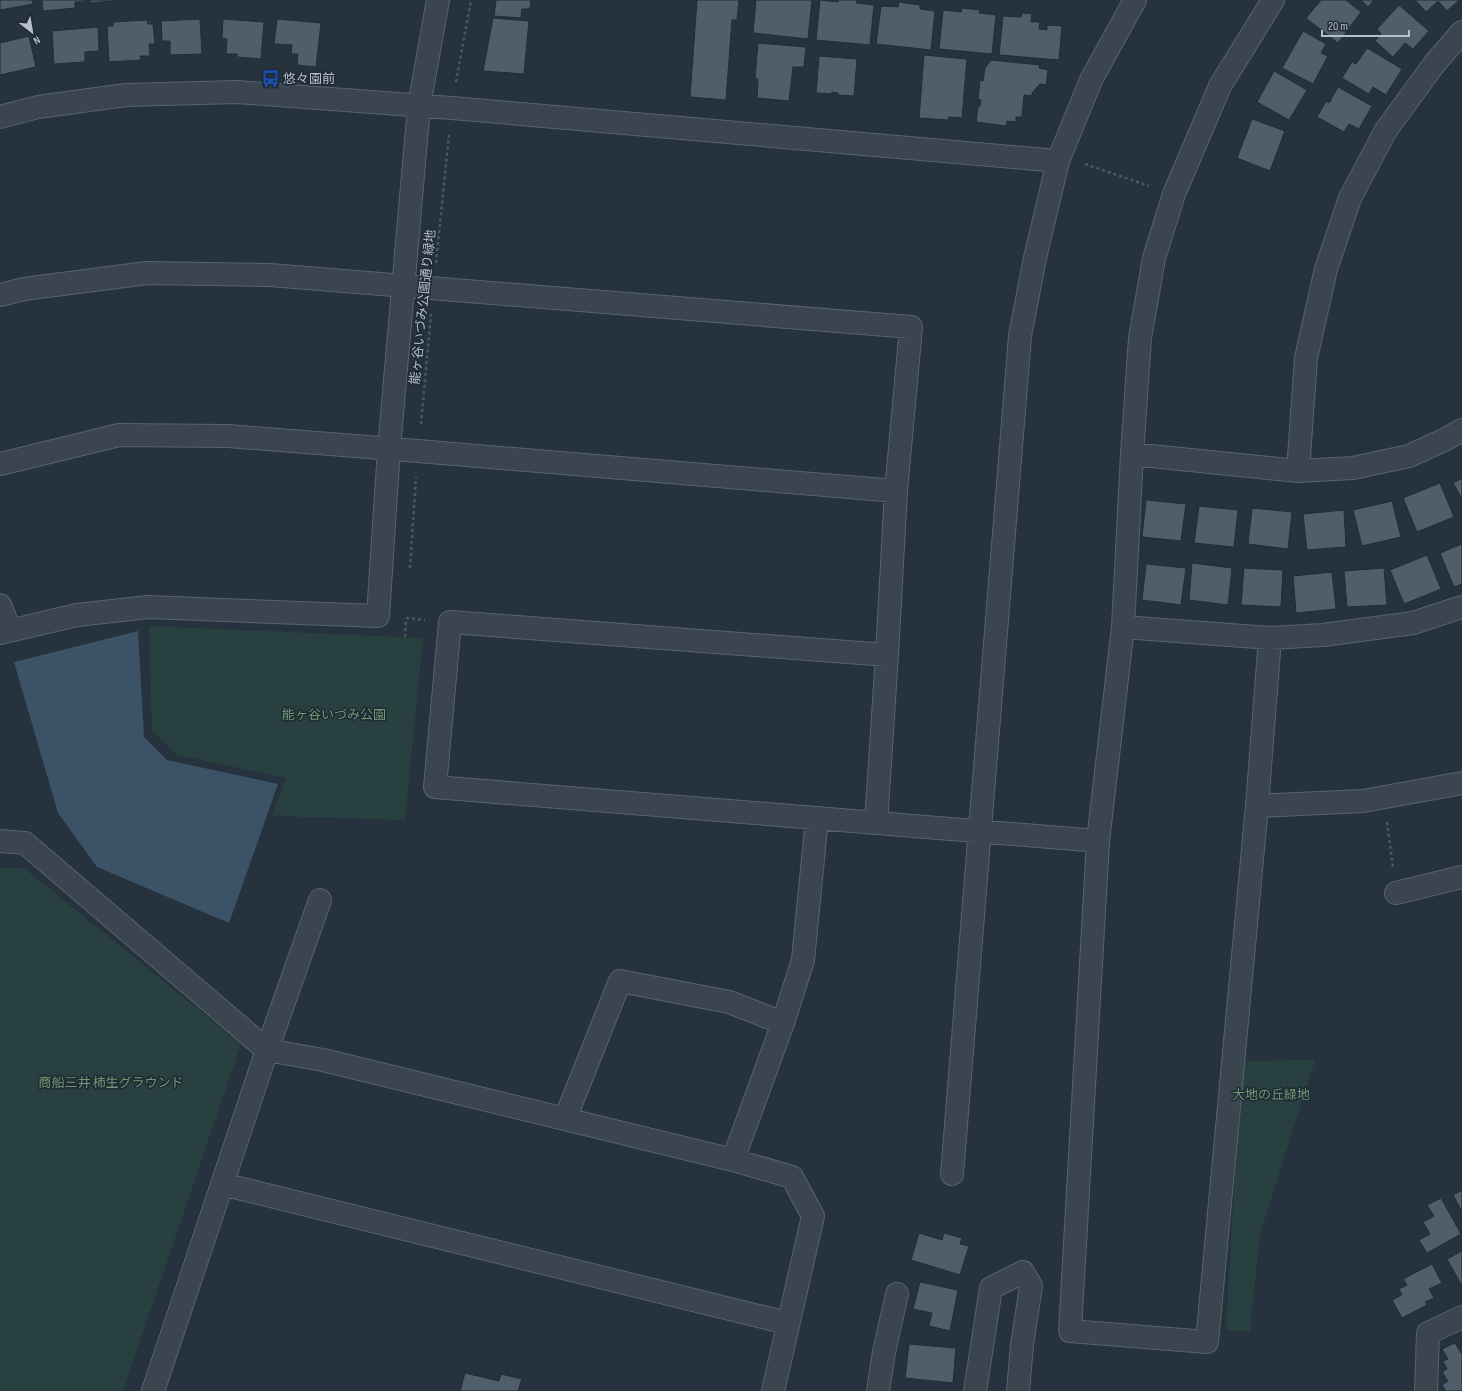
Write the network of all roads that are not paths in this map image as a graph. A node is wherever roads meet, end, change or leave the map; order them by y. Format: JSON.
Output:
{"nodes":[{"id":1,"x":438,"y":0,"type":"edge"},
{"id":2,"x":1135,"y":0,"type":"edge"},
{"id":3,"x":1274,"y":0,"type":"edge"},
{"id":4,"x":1462,"y":32,"type":"edge"},
{"id":5,"x":420,"y":106,"type":"junction"},
{"id":6,"x":0,"y":117,"type":"edge"},
{"id":7,"x":1058,"y":161,"type":"junction"},
{"id":8,"x":403,"y":286,"type":"junction"},
{"id":9,"x":0,"y":295,"type":"edge"},
{"id":10,"x":1462,"y":430,"type":"edge"},
{"id":11,"x":389,"y":449,"type":"junction"},
{"id":12,"x":1132,"y":454,"type":"junction"},
{"id":13,"x":0,"y":464,"type":"edge"},
{"id":14,"x":1298,"y":471,"type":"junction"},
{"id":15,"x":896,"y":491,"type":"junction"},
{"id":16,"x":0,"y":605,"type":"edge"},
{"id":17,"x":1462,"y":607,"type":"edge"},
{"id":18,"x":1123,"y":627,"type":"junction"},
{"id":19,"x":5,"y":632,"type":"edge"},
{"id":20,"x":1270,"y":638,"type":"junction"},
{"id":21,"x":887,"y":655,"type":"junction"},
{"id":22,"x":1462,"y":783,"type":"edge"},
{"id":23,"x":1257,"y":806,"type":"junction"},
{"id":24,"x":817,"y":818,"type":"junction"},
{"id":25,"x":876,"y":822,"type":"junction"},
{"id":26,"x":979,"y":831,"type":"junction"},
{"id":27,"x":1098,"y":841,"type":"junction"},
{"id":28,"x":0,"y":842,"type":"edge"},
{"id":29,"x":1462,"y":877,"type":"edge"},
{"id":30,"x":1396,"y":893,"type":"road end"},
{"id":31,"x":320,"y":900,"type":"dead end"},
{"id":32,"x":783,"y":1023,"type":"junction"},
{"id":33,"x":267,"y":1050,"type":"junction"},
{"id":34,"x":565,"y":1119,"type":"junction"},
{"id":35,"x":733,"y":1160,"type":"junction"},
{"id":36,"x":952,"y":1174,"type":"dead end"},
{"id":37,"x":222,"y":1184,"type":"junction"},
{"id":38,"x":897,"y":1294,"type":"dead end"},
{"id":39,"x":1462,"y":1317,"type":"edge"},
{"id":40,"x":787,"y":1323,"type":"junction"},
{"id":41,"x":153,"y":1391,"type":"edge"},
{"id":42,"x":772,"y":1391,"type":"edge"},
{"id":43,"x":878,"y":1391,"type":"edge"},
{"id":44,"x":975,"y":1391,"type":"edge"},
{"id":45,"x":1018,"y":1391,"type":"edge"},
{"id":46,"x":1426,"y":1391,"type":"edge"}],
"edges":[{"from":1,"to":5,"type":"street"},
{"from":2,"to":7,"type":"street"},
{"from":3,"to":12,"type":"street"},
{"from":4,"to":14,"type":"street"},
{"from":5,"to":6,"type":"street"},
{"from":5,"to":7,"type":"street"},
{"from":5,"to":8,"type":"street"},
{"from":7,"to":26,"type":"street"},
{"from":8,"to":9,"type":"street"},
{"from":8,"to":11,"type":"street"},
{"from":8,"to":15,"type":"street"},
{"from":10,"to":14,"type":"street"},
{"from":11,"to":13,"type":"street"},
{"from":11,"to":15,"type":"street"},
{"from":11,"to":19,"type":"street"},
{"from":12,"to":14,"type":"street"},
{"from":12,"to":18,"type":"street"},
{"from":15,"to":21,"type":"street"},
{"from":16,"to":19,"type":"street"},
{"from":17,"to":20,"type":"street"},
{"from":18,"to":20,"type":"street"},
{"from":18,"to":27,"type":"street"},
{"from":20,"to":23,"type":"street"},
{"from":21,"to":24,"type":"street"},
{"from":21,"to":25,"type":"street"},
{"from":22,"to":23,"type":"street"},
{"from":23,"to":27,"type":"street"},
{"from":24,"to":25,"type":"street"},
{"from":24,"to":32,"type":"street"},
{"from":25,"to":26,"type":"street"},
{"from":26,"to":27,"type":"street"},
{"from":26,"to":36,"type":"street"},
{"from":28,"to":33,"type":"street"},
{"from":29,"to":30,"type":"street"},
{"from":31,"to":33,"type":"street"},
{"from":32,"to":34,"type":"street"},
{"from":32,"to":35,"type":"street"},
{"from":33,"to":34,"type":"street"},
{"from":33,"to":37,"type":"street"},
{"from":34,"to":35,"type":"street"},
{"from":35,"to":40,"type":"street"},
{"from":37,"to":40,"type":"street"},
{"from":37,"to":41,"type":"street"},
{"from":38,"to":43,"type":"street"},
{"from":39,"to":46,"type":"street"},
{"from":40,"to":42,"type":"street"},
{"from":44,"to":45,"type":"street"}]}
